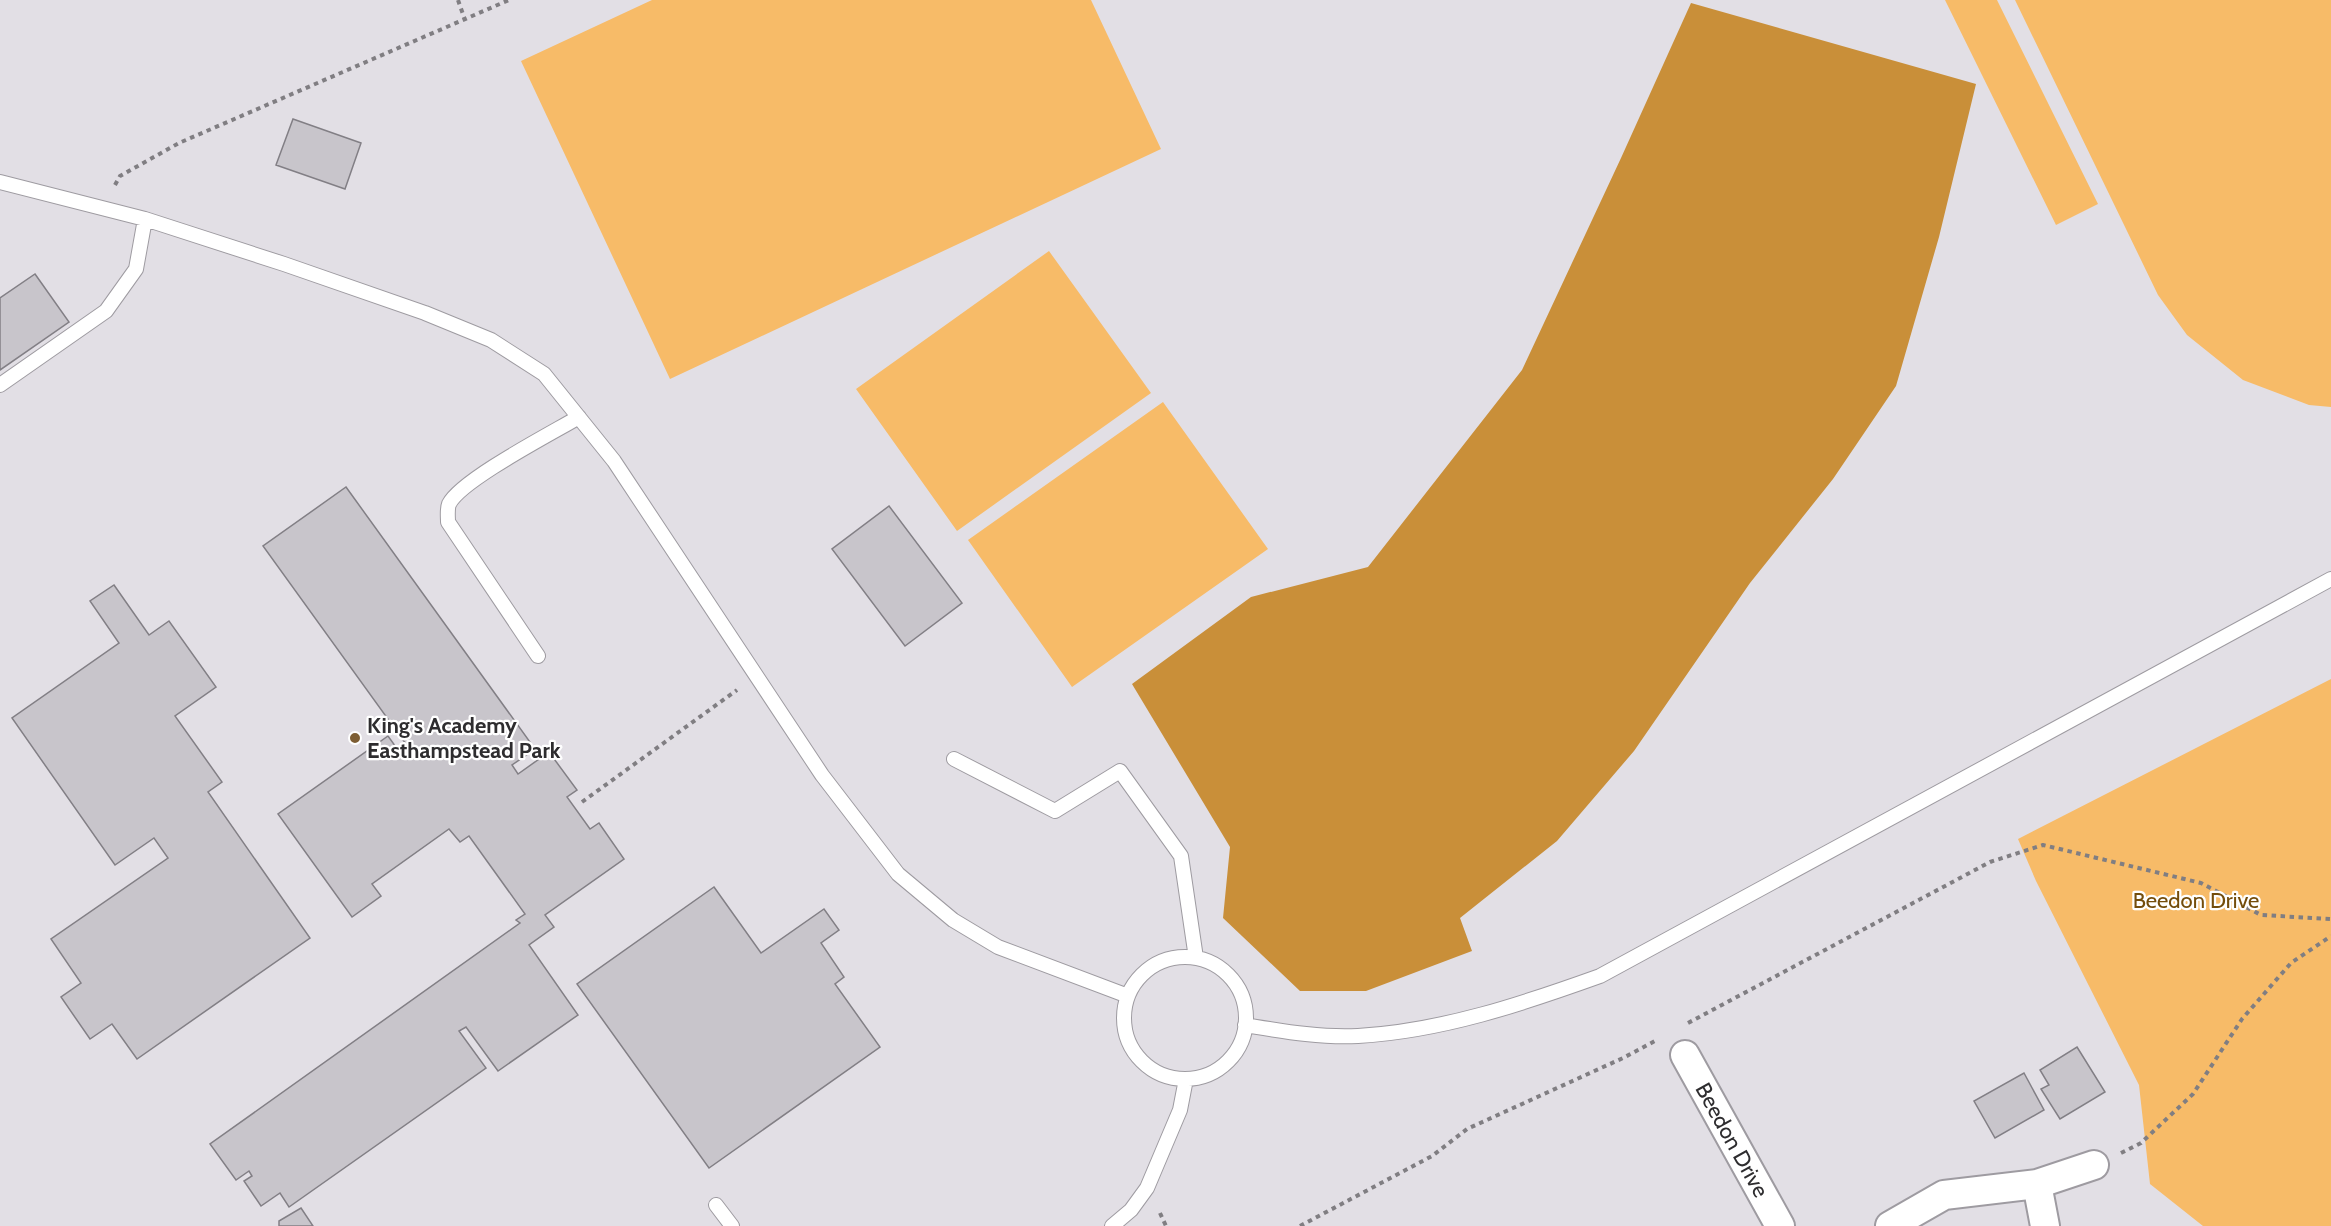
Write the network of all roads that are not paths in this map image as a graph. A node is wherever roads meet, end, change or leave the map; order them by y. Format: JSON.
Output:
{"nodes":[{"id":1,"x":0,"y":182,"type":"edge"},
{"id":2,"x":145,"y":219,"type":"junction"},
{"id":3,"x":0,"y":385,"type":"edge"},
{"id":4,"x":579,"y":417,"type":"junction"},
{"id":5,"x":2331,"y":579,"type":"edge"},
{"id":6,"x":538,"y":656,"type":"dead end"},
{"id":7,"x":954,"y":759,"type":"dead end"},
{"id":8,"x":1196,"y":958,"type":"junction"},
{"id":9,"x":1128,"y":996,"type":"junction"},
{"id":10,"x":1245,"y":1025,"type":"junction"},
{"id":11,"x":1685,"y":1055,"type":"dead end"},
{"id":12,"x":1186,"y":1079,"type":"junction"},
{"id":13,"x":2094,"y":1165,"type":"road end"},
{"id":14,"x":2037,"y":1185,"type":"junction"},
{"id":15,"x":716,"y":1205,"type":"dead end"},
{"id":16,"x":732,"y":1226,"type":"edge"},
{"id":17,"x":1112,"y":1226,"type":"edge"},
{"id":18,"x":1780,"y":1226,"type":"edge"},
{"id":19,"x":1890,"y":1226,"type":"edge"},
{"id":20,"x":2045,"y":1226,"type":"edge"}],
"edges":[{"from":1,"to":2,"type":"lane"},
{"from":2,"to":3,"type":"lane"},
{"from":2,"to":4,"type":"lane"},
{"from":4,"to":6,"type":"lane"},
{"from":4,"to":9,"type":"lane"},
{"from":5,"to":10,"type":"lane"},
{"from":7,"to":8,"type":"lane"},
{"from":8,"to":9,"type":"lane"},
{"from":8,"to":10,"type":"lane"},
{"from":9,"to":12,"type":"lane"},
{"from":10,"to":12,"type":"lane"},
{"from":11,"to":18,"type":"street","name":"Beedon Drive"},
{"from":12,"to":17,"type":"lane"},
{"from":13,"to":14,"type":"street"},
{"from":14,"to":19,"type":"street"},
{"from":14,"to":20,"type":"street"},
{"from":15,"to":16,"type":"lane"}]}
